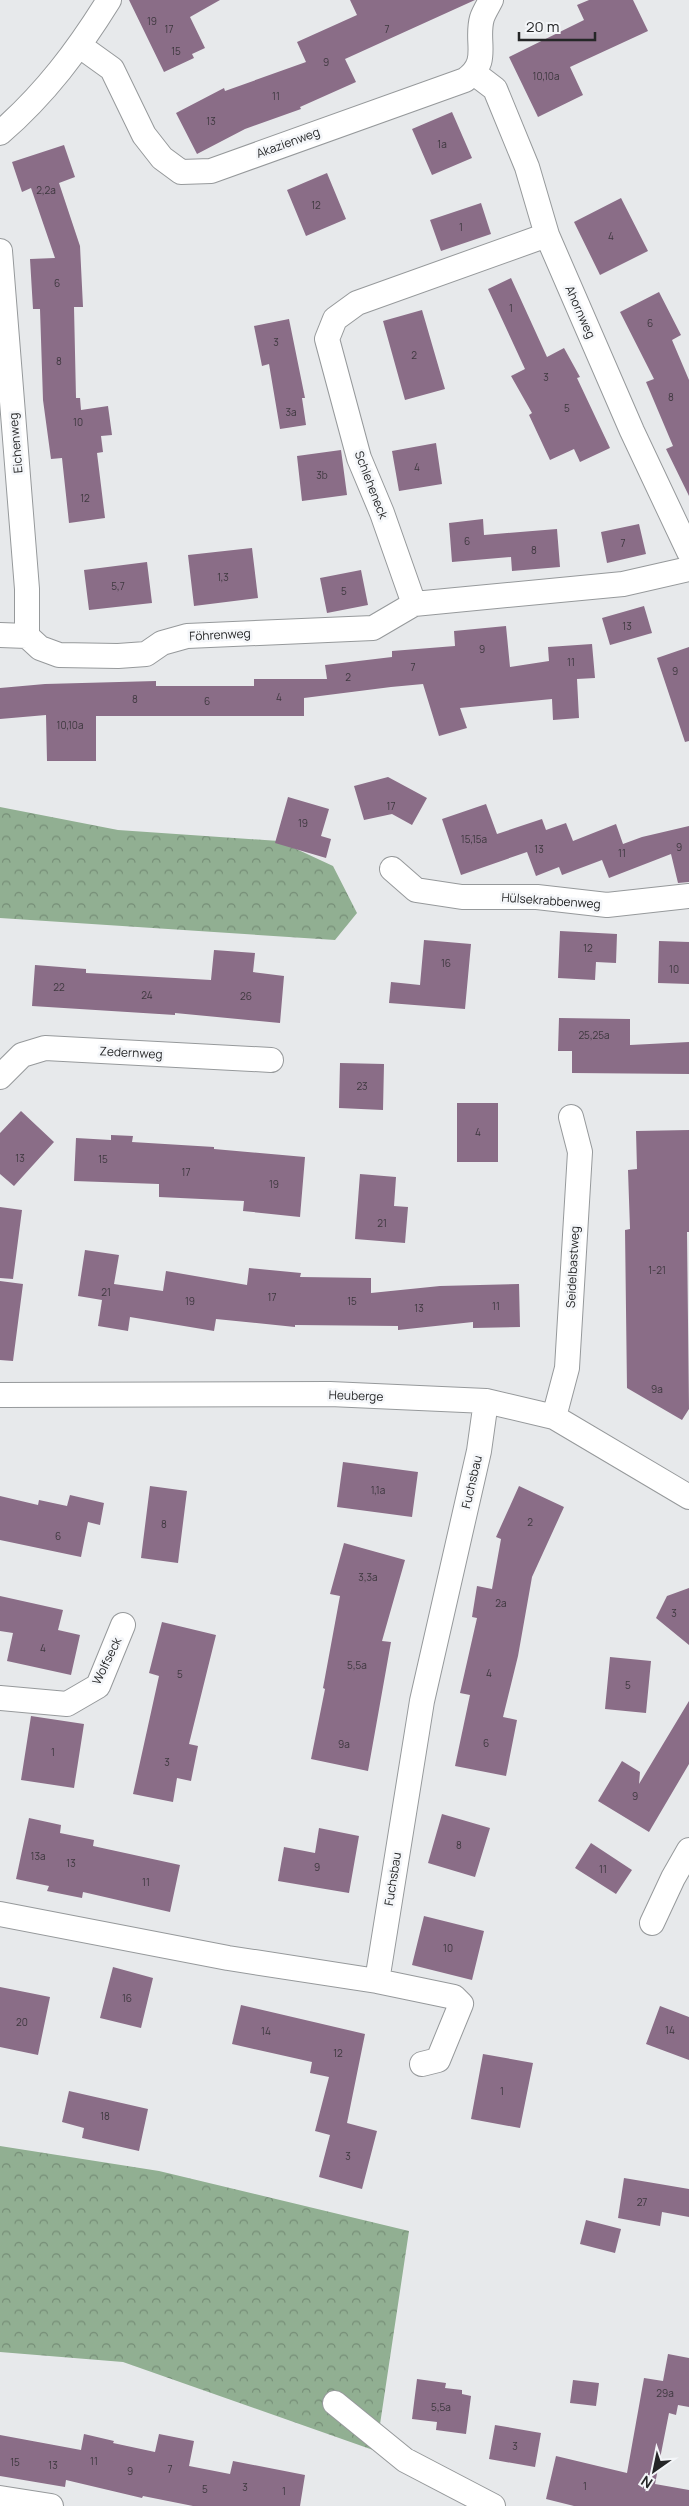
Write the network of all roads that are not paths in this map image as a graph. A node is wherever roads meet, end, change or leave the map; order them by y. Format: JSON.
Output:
{"nodes":[{"id":1,"x":109,"y":0,"type":"edge"},
{"id":2,"x":491,"y":0,"type":"edge"},
{"id":3,"x":80,"y":46,"type":"junction"},
{"id":4,"x":474,"y":73,"type":"junction"},
{"id":5,"x":0,"y":133,"type":"edge"},
{"id":6,"x":547,"y":235,"type":"junction"},
{"id":7,"x":0,"y":251,"type":"edge"},
{"id":8,"x":689,"y":552,"type":"edge"},
{"id":9,"x":689,"y":569,"type":"edge"},
{"id":10,"x":414,"y":604,"type":"junction"},
{"id":11,"x":0,"y":635,"type":"edge"},
{"id":12,"x":27,"y":636,"type":"junction"},
{"id":13,"x":392,"y":869,"type":"dead end"},
{"id":14,"x":689,"y":896,"type":"edge"},
{"id":15,"x":271,"y":1060,"type":"dead end"},
{"id":16,"x":0,"y":1077,"type":"edge"},
{"id":17,"x":571,"y":1117,"type":"dead end"},
{"id":18,"x":0,"y":1395,"type":"edge"},
{"id":19,"x":486,"y":1401,"type":"junction"},
{"id":20,"x":554,"y":1417,"type":"junction"},
{"id":21,"x":689,"y":1497,"type":"edge"},
{"id":22,"x":124,"y":1626,"type":"dead end"},
{"id":23,"x":0,"y":1698,"type":"edge"},
{"id":24,"x":689,"y":1850,"type":"edge"},
{"id":25,"x":0,"y":1914,"type":"edge"},
{"id":26,"x":652,"y":1923,"type":"dead end"},
{"id":27,"x":377,"y":1981,"type":"junction"},
{"id":28,"x":422,"y":2064,"type":"dead end"},
{"id":29,"x":335,"y":2403,"type":"dead end"},
{"id":30,"x":0,"y":2498,"type":"edge"},
{"id":31,"x":51,"y":2506,"type":"edge"},
{"id":32,"x":493,"y":2506,"type":"edge"}],
"edges":[{"from":1,"to":3,"type":"street"},
{"from":2,"to":4,"type":"street"},
{"from":3,"to":4,"type":"street","name":"Akazienweg"},
{"from":3,"to":5,"type":"street"},
{"from":4,"to":6,"type":"street","name":"Ahornweg"},
{"from":6,"to":8,"type":"street","name":"Ahornweg"},
{"from":6,"to":10,"type":"street","name":"Schleheneck"},
{"from":7,"to":12,"type":"street","name":"Eichenweg"},
{"from":9,"to":10,"type":"street"},
{"from":10,"to":12,"type":"street","name":"Föhrenweg"},
{"from":11,"to":12,"type":"street"},
{"from":13,"to":14,"type":"street","name":"Hülsekrabbenweg"},
{"from":15,"to":16,"type":"street","name":"Zedernweg"},
{"from":17,"to":20,"type":"street","name":"Seidelbastweg"},
{"from":18,"to":19,"type":"street","name":"Heuberge"},
{"from":19,"to":20,"type":"street","name":"Heuberge"},
{"from":19,"to":27,"type":"street","name":"Fuchsbau"},
{"from":20,"to":21,"type":"street","name":"Heuberge"},
{"from":22,"to":23,"type":"street","name":"Wolfseck"},
{"from":24,"to":26,"type":"street"},
{"from":25,"to":27,"type":"street"},
{"from":27,"to":28,"type":"street"},
{"from":29,"to":32,"type":"street"},
{"from":30,"to":31,"type":"street"}]}
